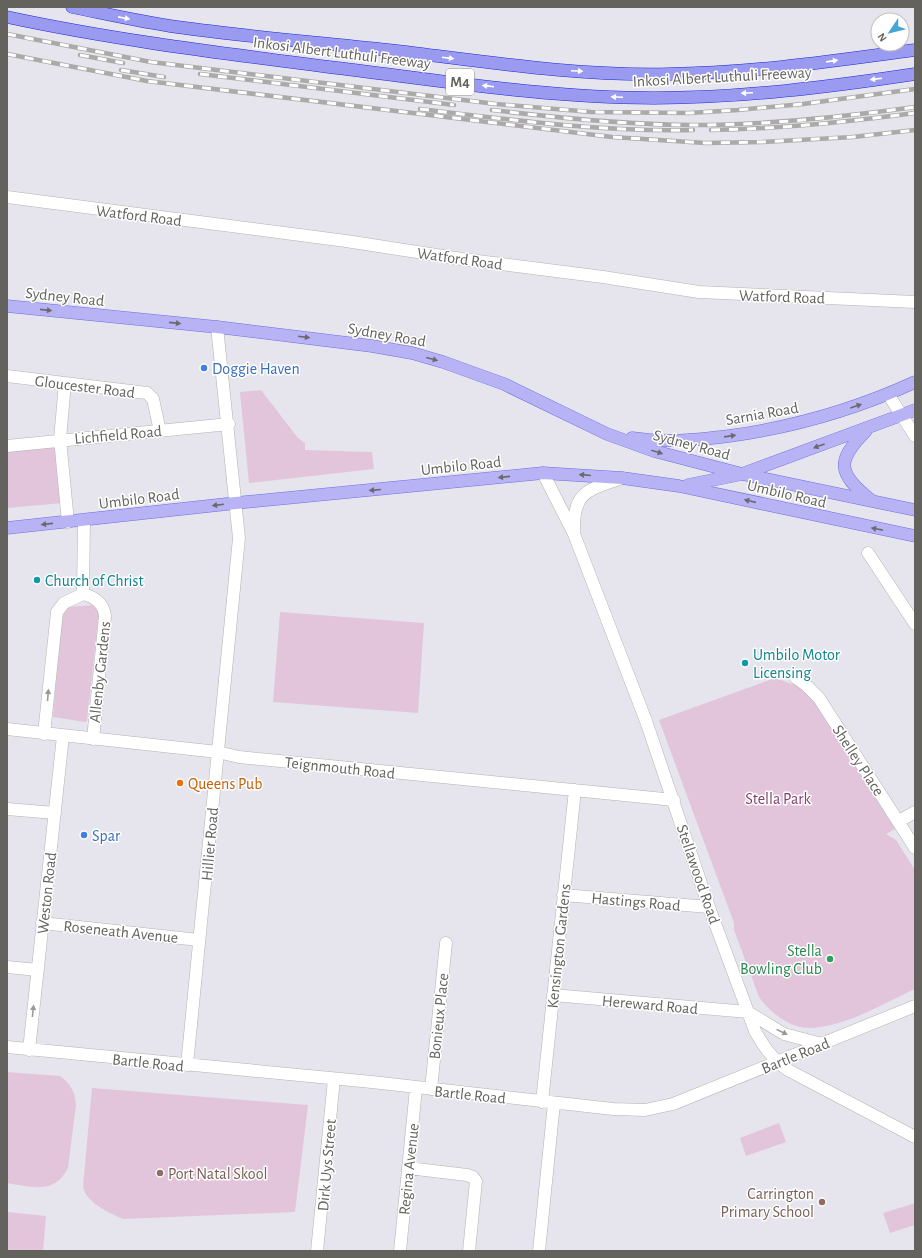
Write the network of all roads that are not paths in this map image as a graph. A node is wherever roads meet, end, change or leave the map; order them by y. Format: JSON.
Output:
{"nodes":[{"id":1,"x":72,"y":7,"type":"edge"},
{"id":2,"x":7,"y":17,"type":"edge"},
{"id":3,"x":915,"y":50,"type":"edge"},
{"id":4,"x":915,"y":74,"type":"edge"},
{"id":5,"x":7,"y":197,"type":"edge"},
{"id":6,"x":915,"y":302,"type":"edge"},
{"id":7,"x":7,"y":306,"type":"edge"},
{"id":8,"x":217,"y":327,"type":"junction"},
{"id":9,"x":7,"y":376,"type":"edge"},
{"id":10,"x":915,"y":382,"type":"edge"},
{"id":11,"x":65,"y":383,"type":"junction"},
{"id":12,"x":888,"y":394,"type":"junction"},
{"id":13,"x":915,"y":410,"type":"edge"},
{"id":14,"x":902,"y":416,"type":"junction"},
{"id":15,"x":228,"y":424,"type":"junction"},
{"id":16,"x":869,"y":428,"type":"junction"},
{"id":17,"x":160,"y":430,"type":"junction"},
{"id":18,"x":608,"y":434,"type":"junction"},
{"id":19,"x":915,"y":436,"type":"edge"},
{"id":20,"x":60,"y":440,"type":"junction"},
{"id":21,"x":7,"y":446,"type":"edge"},
{"id":22,"x":543,"y":473,"type":"junction"},
{"id":23,"x":742,"y":474,"type":"junction"},
{"id":24,"x":622,"y":478,"type":"junction"},
{"id":25,"x":679,"y":486,"type":"junction"},
{"id":26,"x":873,"y":501,"type":"junction"},
{"id":27,"x":236,"y":503,"type":"junction"},
{"id":28,"x":915,"y":510,"type":"edge"},
{"id":29,"x":84,"y":521,"type":"junction"},
{"id":30,"x":68,"y":522,"type":"junction"},
{"id":31,"x":9,"y":529,"type":"edge"},
{"id":32,"x":574,"y":534,"type":"junction"},
{"id":33,"x":915,"y":536,"type":"edge"},
{"id":34,"x":868,"y":553,"type":"dead end"},
{"id":35,"x":83,"y":594,"type":"junction"},
{"id":36,"x":915,"y":624,"type":"edge"},
{"id":37,"x":796,"y":678,"type":"dead end"},
{"id":38,"x":7,"y":730,"type":"edge"},
{"id":39,"x":44,"y":734,"type":"junction"},
{"id":40,"x":63,"y":736,"type":"junction"},
{"id":41,"x":93,"y":739,"type":"junction"},
{"id":42,"x":218,"y":752,"type":"junction"},
{"id":43,"x":575,"y":790,"type":"junction"},
{"id":44,"x":674,"y":800,"type":"junction"},
{"id":45,"x":7,"y":809,"type":"edge"},
{"id":46,"x":915,"y":812,"type":"edge"},
{"id":47,"x":55,"y":813,"type":"junction"},
{"id":48,"x":899,"y":821,"type":"junction"},
{"id":49,"x":915,"y":848,"type":"edge"},
{"id":50,"x":563,"y":895,"type":"junction"},
{"id":51,"x":710,"y":907,"type":"junction"},
{"id":52,"x":42,"y":923,"type":"junction"},
{"id":53,"x":199,"y":940,"type":"junction"},
{"id":54,"x":446,"y":943,"type":"dead end"},
{"id":55,"x":7,"y":967,"type":"edge"},
{"id":56,"x":38,"y":970,"type":"junction"},
{"id":57,"x":553,"y":995,"type":"junction"},
{"id":58,"x":915,"y":1006,"type":"edge"},
{"id":59,"x":748,"y":1012,"type":"junction"},
{"id":60,"x":822,"y":1044,"type":"junction"},
{"id":61,"x":7,"y":1047,"type":"edge"},
{"id":62,"x":29,"y":1050,"type":"junction"},
{"id":63,"x":776,"y":1062,"type":"junction"},
{"id":64,"x":187,"y":1065,"type":"junction"},
{"id":65,"x":334,"y":1079,"type":"junction"},
{"id":66,"x":416,"y":1088,"type":"junction"},
{"id":67,"x":431,"y":1089,"type":"junction"},
{"id":68,"x":542,"y":1102,"type":"junction"},
{"id":69,"x":554,"y":1103,"type":"junction"},
{"id":70,"x":915,"y":1136,"type":"edge"},
{"id":71,"x":408,"y":1168,"type":"junction"},
{"id":72,"x":317,"y":1251,"type":"edge"},
{"id":73,"x":400,"y":1251,"type":"edge"},
{"id":74,"x":469,"y":1251,"type":"edge"},
{"id":75,"x":539,"y":1251,"type":"edge"}],
"edges":[{"from":1,"to":3,"type":"highway","name":"Inkosi Albert Luthuli Freeway","number":"M4","one_way":true},
{"from":4,"to":2,"type":"highway","name":"Inkosi Albert Luthuli Freeway","number":"M4","one_way":true},
{"from":5,"to":6,"type":"street","name":"Watford Road"},
{"from":7,"to":8,"type":"main road","name":"Sydney Road","one_way":true},
{"from":8,"to":15,"type":"street","name":"Hillier Road"},
{"from":8,"to":18,"type":"main road","name":"Sydney Road","one_way":true},
{"from":9,"to":11,"type":"street","name":"Gloucester Road"},
{"from":10,"to":12,"type":"main road","name":"Sarnia Road"},
{"from":11,"to":17,"type":"street","name":"Gloucester Road"},
{"from":11,"to":20,"type":"street"},
{"from":12,"to":14,"type":"street"},
{"from":18,"to":12,"type":"main road","name":"Sarnia Road","one_way":true},
{"from":13,"to":14,"type":"main road"},
{"from":14,"to":16,"type":"main road"},
{"from":14,"to":19,"type":"street"},
{"from":15,"to":17,"type":"street","name":"Lichfield Road"},
{"from":15,"to":27,"type":"street","name":"Hillier Road"},
{"from":16,"to":23,"type":"main road","one_way":true},
{"from":16,"to":26,"type":"main road"},
{"from":17,"to":20,"type":"street","name":"Lichfield Road"},
{"from":18,"to":23,"type":"main road","name":"Sydney Road","one_way":true},
{"from":20,"to":21,"type":"street","name":"Lichfield Road"},
{"from":20,"to":30,"type":"street"},
{"from":24,"to":22,"type":"main road","name":"Umbilo Road","one_way":true},
{"from":22,"to":27,"type":"main road","name":"Umbilo Road","one_way":true},
{"from":22,"to":32,"type":"street","name":"Stellawood Road"},
{"from":23,"to":25,"type":"main road"},
{"from":23,"to":26,"type":"main road","name":"Umbilo Road"},
{"from":24,"to":25,"type":"main road","name":"Umbilo Road"},
{"from":24,"to":32,"type":"street","name":"Stellawood Road"},
{"from":33,"to":25,"type":"main road","name":"Umbilo Road","one_way":true},
{"from":26,"to":28,"type":"main road","name":"Umbilo Road"},
{"from":27,"to":29,"type":"main road","name":"Umbilo Road","one_way":true},
{"from":27,"to":42,"type":"street","name":"Hillier Road"},
{"from":29,"to":30,"type":"main road","name":"Umbilo Road"},
{"from":29,"to":35,"type":"street"},
{"from":30,"to":31,"type":"main road","name":"Umbilo Road","one_way":true},
{"from":32,"to":44,"type":"street","name":"Stellawood Road"},
{"from":34,"to":36,"type":"street"},
{"from":39,"to":35,"type":"street","one_way":true},
{"from":35,"to":41,"type":"street","name":"Allenby Gardens"},
{"from":37,"to":48,"type":"street","name":"Shelley Place"},
{"from":38,"to":39,"type":"street","name":"Teignmouth Road"},
{"from":39,"to":40,"type":"street","name":"Teignmouth Road"},
{"from":40,"to":41,"type":"street","name":"Teignmouth Road"},
{"from":40,"to":47,"type":"street","name":"Weston Road"},
{"from":41,"to":42,"type":"street","name":"Teignmouth Road"},
{"from":42,"to":43,"type":"street","name":"Teignmouth Road"},
{"from":42,"to":53,"type":"street","name":"Hillier Road"},
{"from":43,"to":44,"type":"street","name":"Teignmouth Road"},
{"from":43,"to":50,"type":"street","name":"Kensington Gardens"},
{"from":44,"to":51,"type":"street","name":"Stellawood Road"},
{"from":45,"to":47,"type":"street"},
{"from":46,"to":48,"type":"street"},
{"from":47,"to":52,"type":"street","name":"Weston Road"},
{"from":48,"to":49,"type":"street","name":"Shelley Place"},
{"from":50,"to":51,"type":"street","name":"Hastings Road"},
{"from":50,"to":57,"type":"street","name":"Kensington Gardens"},
{"from":51,"to":59,"type":"street","name":"Stellawood Road"},
{"from":52,"to":53,"type":"street","name":"Roseneath Avenue"},
{"from":52,"to":56,"type":"street","name":"Weston Road"},
{"from":53,"to":64,"type":"street","name":"Hillier Road"},
{"from":54,"to":67,"type":"street","name":"Bonieux Place"},
{"from":55,"to":56,"type":"street"},
{"from":62,"to":56,"type":"street","name":"Weston Road","one_way":true},
{"from":57,"to":59,"type":"street","name":"Hereward Road"},
{"from":57,"to":68,"type":"street","name":"Kensington Gardens"},
{"from":58,"to":60,"type":"street","name":"Bartle Road"},
{"from":59,"to":60,"type":"street","one_way":true},
{"from":59,"to":63,"type":"street","name":"Stellawood Road"},
{"from":60,"to":63,"type":"street","name":"Bartle Road"},
{"from":61,"to":62,"type":"street","name":"Bartle Road"},
{"from":62,"to":64,"type":"street","name":"Bartle Road"},
{"from":63,"to":69,"type":"street","name":"Bartle Road"},
{"from":63,"to":70,"type":"street","name":"Stellawood Road"},
{"from":64,"to":65,"type":"street","name":"Bartle Road"},
{"from":65,"to":66,"type":"street","name":"Bartle Road"},
{"from":65,"to":72,"type":"street","name":"Dirk Uys Street"},
{"from":66,"to":67,"type":"street","name":"Bartle Road"},
{"from":66,"to":71,"type":"street","name":"Regina Avenue"},
{"from":67,"to":68,"type":"street","name":"Bartle Road"},
{"from":68,"to":69,"type":"street","name":"Bartle Road"},
{"from":69,"to":75,"type":"street"},
{"from":71,"to":73,"type":"street","name":"Regina Avenue"},
{"from":71,"to":74,"type":"street"}]}
